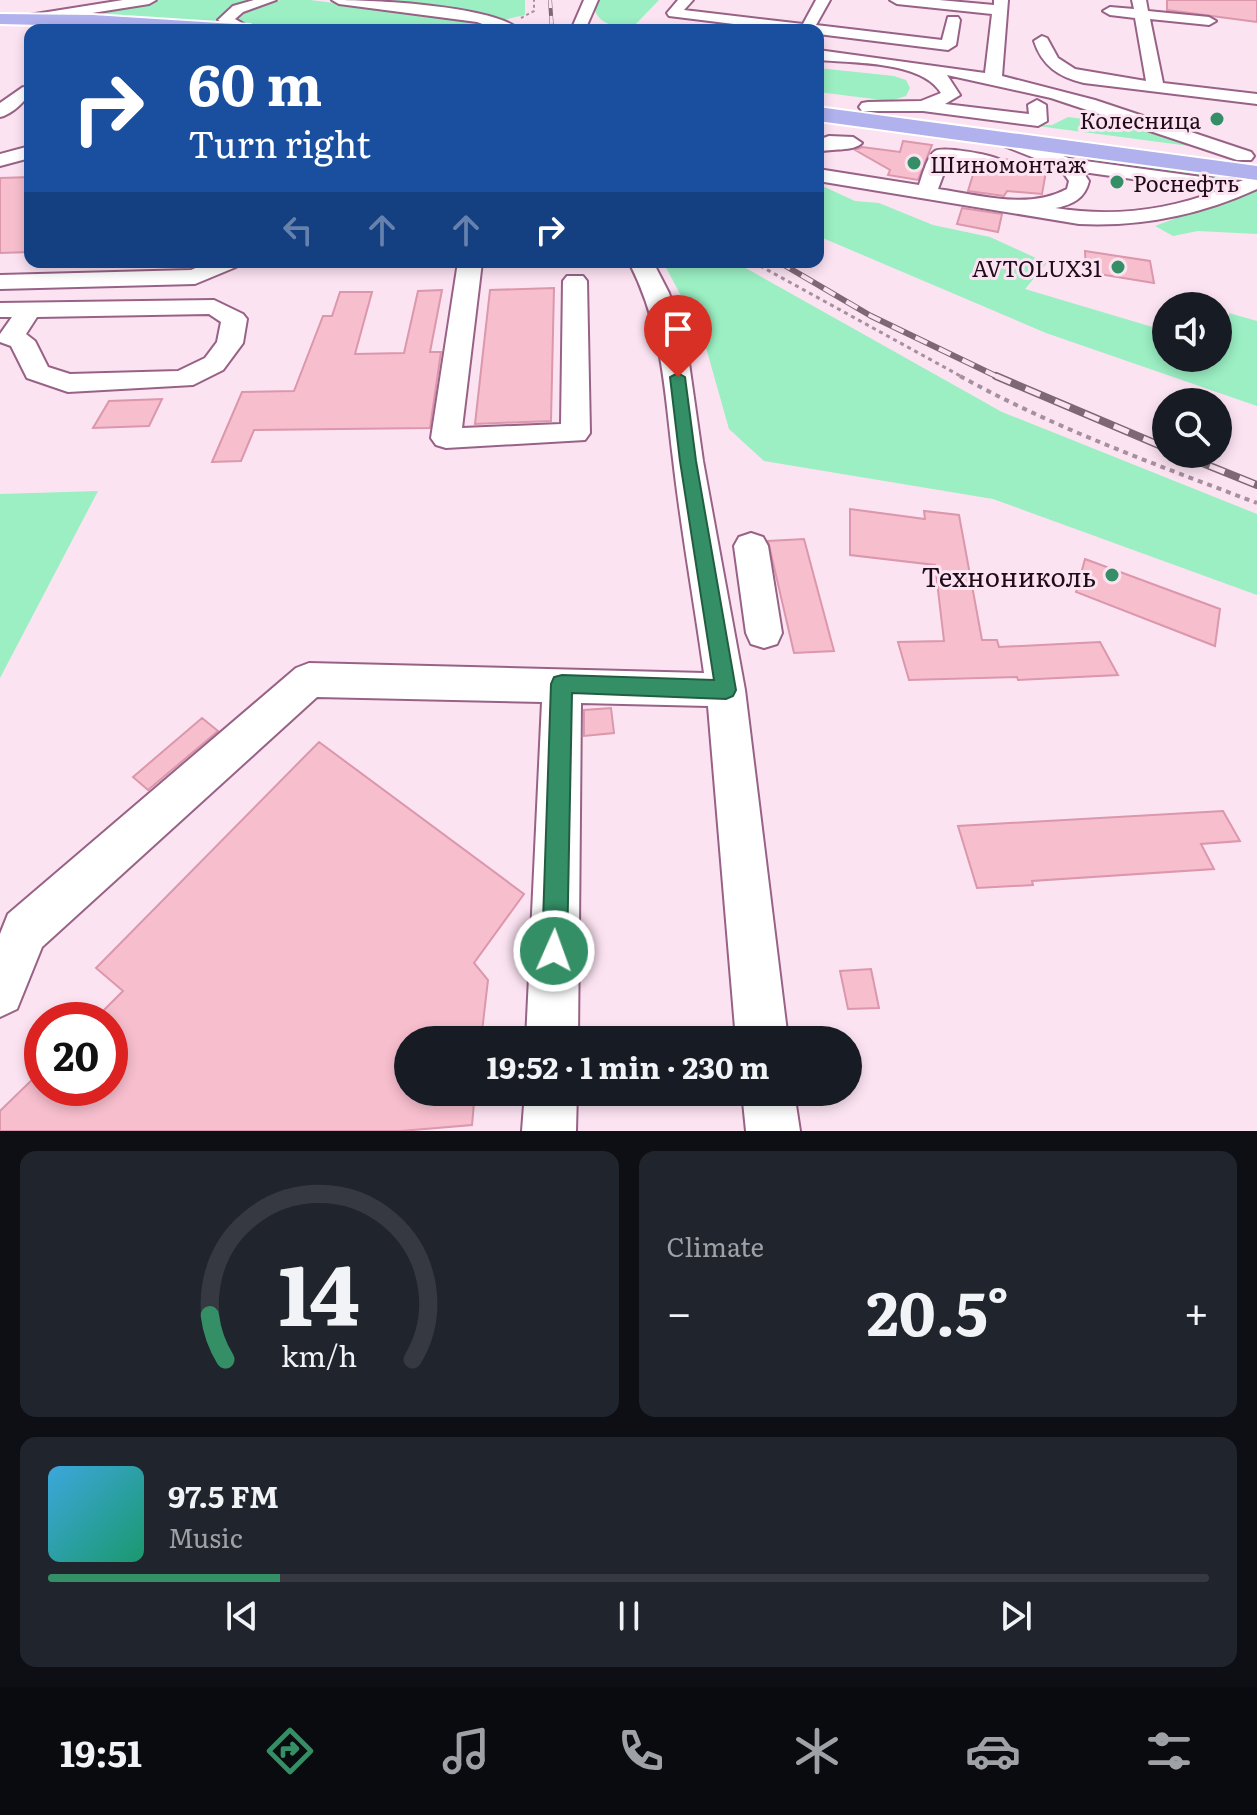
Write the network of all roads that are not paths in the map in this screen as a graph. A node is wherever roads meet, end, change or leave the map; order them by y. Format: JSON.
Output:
{"nodes":[{"id":1,"x":149,"y":0,"type":"edge"},
{"id":2,"x":269,"y":0,"type":"edge"},
{"id":3,"x":339,"y":0,"type":"edge"},
{"id":4,"x":686,"y":0,"type":"edge"},
{"id":5,"x":823,"y":0,"type":"edge"},
{"id":6,"x":897,"y":0,"type":"edge"},
{"id":7,"x":1000,"y":5,"type":"edge"},
{"id":8,"x":588,"y":7,"type":"edge"},
{"id":9,"x":1141,"y":7,"type":"edge"},
{"id":10,"x":1110,"y":11,"type":"dead end"},
{"id":11,"x":0,"y":19,"type":"edge"},
{"id":12,"x":953,"y":20,"type":"dead end"},
{"id":13,"x":1209,"y":21,"type":"dead end"},
{"id":14,"x":745,"y":22,"type":"edge"},
{"id":15,"x":771,"y":23,"type":"edge"},
{"id":16,"x":25,"y":24,"type":"edge"},
{"id":17,"x":35,"y":24,"type":"edge"},
{"id":18,"x":234,"y":24,"type":"edge"},
{"id":19,"x":496,"y":24,"type":"edge"},
{"id":20,"x":592,"y":24,"type":"edge"},
{"id":21,"x":810,"y":24,"type":"edge"},
{"id":22,"x":24,"y":26,"type":"edge"},
{"id":23,"x":0,"y":30,"type":"edge"},
{"id":24,"x":1042,"y":41,"type":"dead end"},
{"id":25,"x":825,"y":43,"type":"edge"},
{"id":26,"x":912,"y":66,"type":"junction"},
{"id":27,"x":996,"y":71,"type":"junction"},
{"id":28,"x":1156,"y":88,"type":"junction"},
{"id":29,"x":0,"y":92,"type":"edge"},
{"id":30,"x":24,"y":92,"type":"edge"},
{"id":31,"x":24,"y":94,"type":"edge"},
{"id":32,"x":951,"y":95,"type":"junction"},
{"id":33,"x":1257,"y":99,"type":"edge"},
{"id":34,"x":824,"y":101,"type":"edge"},
{"id":35,"x":1037,"y":105,"type":"junction"},
{"id":36,"x":923,"y":106,"type":"junction"},
{"id":37,"x":868,"y":107,"type":"junction"},
{"id":38,"x":0,"y":112,"type":"edge"},
{"id":39,"x":1114,"y":113,"type":"junction"},
{"id":40,"x":824,"y":115,"type":"edge"},
{"id":41,"x":1006,"y":140,"type":"junction"},
{"id":42,"x":853,"y":143,"type":"dead end"},
{"id":43,"x":824,"y":144,"type":"edge"},
{"id":44,"x":24,"y":154,"type":"edge"},
{"id":45,"x":0,"y":160,"type":"edge"},
{"id":46,"x":992,"y":161,"type":"dead end"},
{"id":47,"x":1067,"y":164,"type":"junction"},
{"id":48,"x":1251,"y":171,"type":"edge"},
{"id":49,"x":824,"y":176,"type":"edge"},
{"id":50,"x":1078,"y":188,"type":"junction"},
{"id":51,"x":926,"y":193,"type":"junction"},
{"id":52,"x":964,"y":200,"type":"junction"},
{"id":53,"x":1179,"y":211,"type":"junction"},
{"id":54,"x":214,"y":268,"type":"edge"},
{"id":55,"x":469,"y":268,"type":"edge"},
{"id":56,"x":644,"y":268,"type":"edge"},
{"id":57,"x":575,"y":281,"type":"dead end"},
{"id":58,"x":0,"y":282,"type":"edge"},
{"id":59,"x":0,"y":310,"type":"edge"},
{"id":60,"x":30,"y":310,"type":"junction"},
{"id":61,"x":707,"y":573,"type":"junction"},
{"id":62,"x":764,"y":633,"type":"dead end"},
{"id":63,"x":562,"y":684,"type":"junction"},
{"id":64,"x":726,"y":690,"type":"junction"},
{"id":65,"x":0,"y":992,"type":"edge"},
{"id":66,"x":552,"y":1026,"type":"edge"},
{"id":67,"x":761,"y":1026,"type":"edge"},
{"id":68,"x":550,"y":1106,"type":"edge"},
{"id":69,"x":770,"y":1106,"type":"edge"},
{"id":70,"x":549,"y":1131,"type":"edge"},
{"id":71,"x":773,"y":1131,"type":"edge"}],
"edges":[{"from":1,"to":17,"type":"street"},
{"from":2,"to":18,"type":"street"},
{"from":3,"to":19,"type":"street"},
{"from":4,"to":14,"type":"street"},
{"from":5,"to":21,"type":"street"},
{"from":6,"to":7,"type":"street"},
{"from":7,"to":27,"type":"street"},
{"from":8,"to":20,"type":"street"},
{"from":9,"to":10,"type":"street"},
{"from":9,"to":13,"type":"street"},
{"from":9,"to":28,"type":"street"},
{"from":11,"to":16,"type":"main road"},
{"from":12,"to":25,"type":"street"},
{"from":14,"to":15,"type":"street"},
{"from":22,"to":23,"type":"main road"},
{"from":24,"to":28,"type":"street"},
{"from":25,"to":26,"type":"street"},
{"from":26,"to":27,"type":"street"},
{"from":26,"to":32,"type":"street"},
{"from":27,"to":39,"type":"street"},
{"from":28,"to":33,"type":"street"},
{"from":29,"to":30,"type":"street"},
{"from":31,"to":38,"type":"street"},
{"from":32,"to":35,"type":"street"},
{"from":32,"to":36,"type":"street"},
{"from":34,"to":37,"type":"main road"},
{"from":35,"to":36,"type":"street"},
{"from":35,"to":39,"type":"street"},
{"from":36,"to":37,"type":"street"},
{"from":37,"to":48,"type":"main road"},
{"from":39,"to":48,"type":"street"},
{"from":40,"to":41,"type":"main road"},
{"from":41,"to":47,"type":"street"},
{"from":41,"to":48,"type":"main road"},
{"from":42,"to":43,"type":"street"},
{"from":44,"to":45,"type":"street"},
{"from":46,"to":51,"type":"street"},
{"from":47,"to":48,"type":"street"},
{"from":47,"to":50,"type":"street"},
{"from":48,"to":53,"type":"street"},
{"from":49,"to":51,"type":"street"},
{"from":50,"to":52,"type":"street"},
{"from":50,"to":53,"type":"street"},
{"from":51,"to":52,"type":"street"},
{"from":52,"to":53,"type":"street"},
{"from":54,"to":58,"type":"street"},
{"from":55,"to":57,"type":"street"},
{"from":56,"to":61,"type":"street"},
{"from":59,"to":60,"type":"street"},
{"from":60,"to":60,"type":"street"},
{"from":61,"to":62,"type":"street"},
{"from":61,"to":64,"type":"street"},
{"from":63,"to":64,"type":"street"},
{"from":63,"to":65,"type":"street"},
{"from":63,"to":66,"type":"street"},
{"from":64,"to":67,"type":"street"},
{"from":68,"to":70,"type":"street"},
{"from":69,"to":71,"type":"street"}]}
